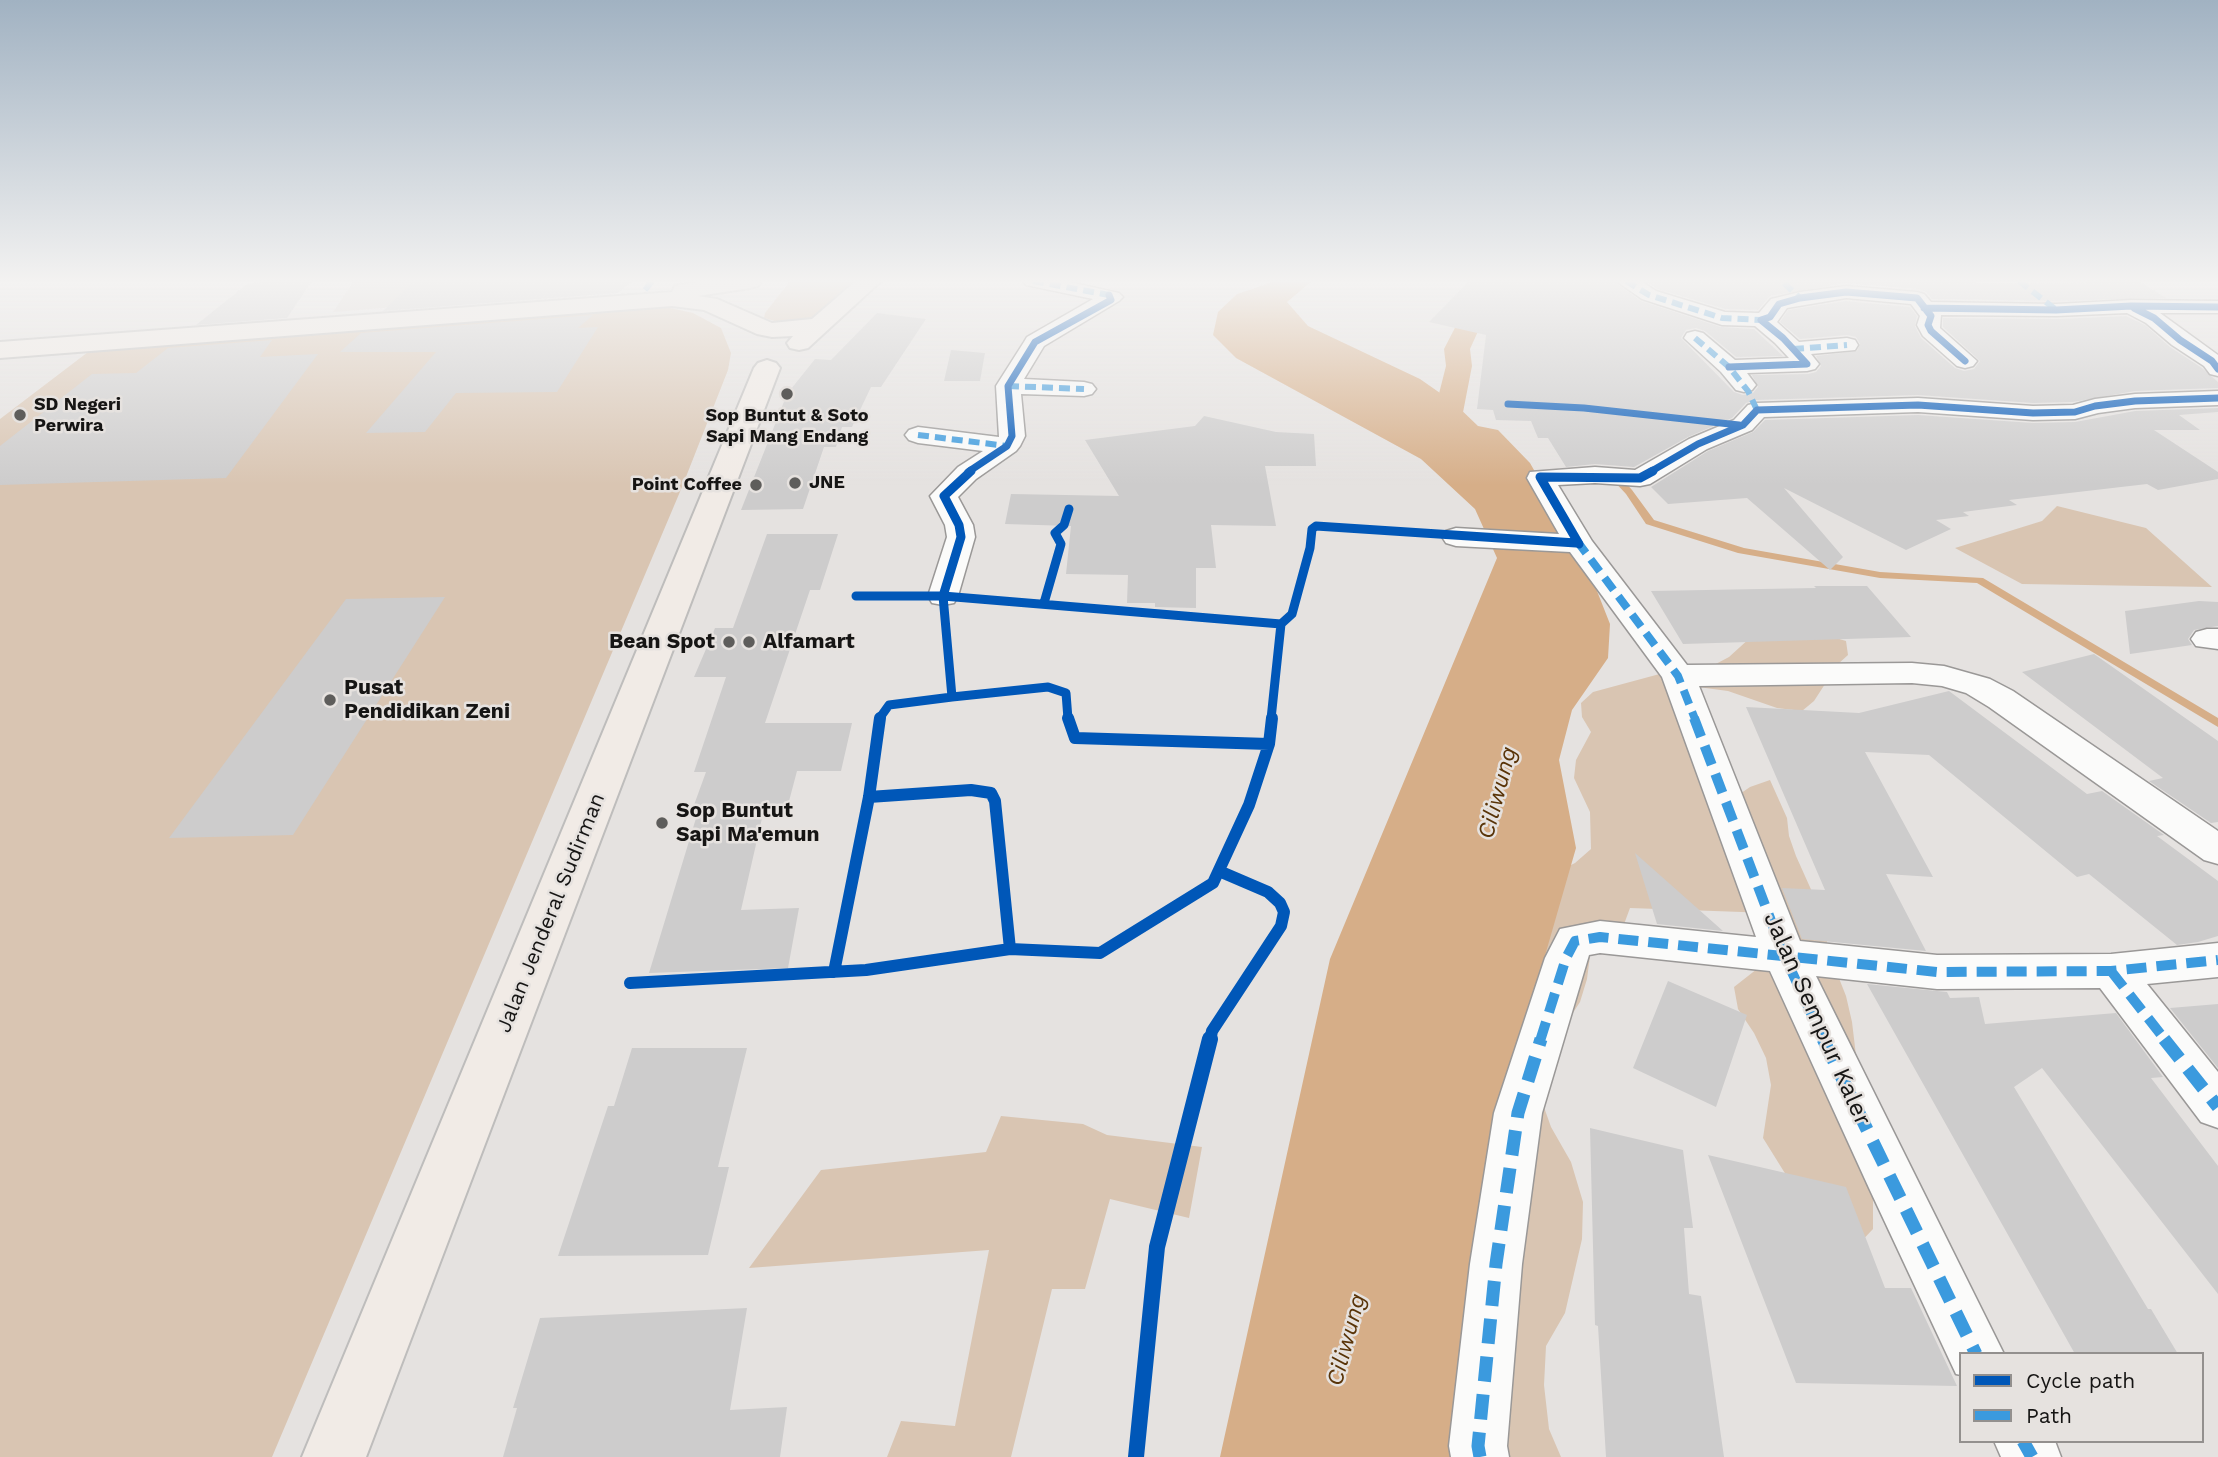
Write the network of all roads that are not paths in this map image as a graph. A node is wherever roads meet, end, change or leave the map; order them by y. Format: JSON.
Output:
{"nodes":[{"id":1,"x":760,"y":349,"type":"edge"},
{"id":2,"x":791,"y":349,"type":"edge"},
{"id":3,"x":1031,"y":349,"type":"edge"},
{"id":4,"x":1708,"y":349,"type":"edge"},
{"id":5,"x":1793,"y":349,"type":"edge"},
{"id":6,"x":1951,"y":349,"type":"edge"},
{"id":7,"x":2194,"y":349,"type":"edge"},
{"id":8,"x":1965,"y":361,"type":"dead end"},
{"id":9,"x":1729,"y":367,"type":"junction"},
{"id":10,"x":767,"y":368,"type":"junction"},
{"id":11,"x":2218,"y":369,"type":"edge"},
{"id":12,"x":1008,"y":386,"type":"junction"},
{"id":13,"x":1084,"y":389,"type":"dead end"},
{"id":14,"x":2218,"y":398,"type":"edge"},
{"id":15,"x":1757,"y":410,"type":"junction"},
{"id":16,"x":918,"y":435,"type":"dead end"},
{"id":17,"x":1007,"y":446,"type":"junction"},
{"id":18,"x":1456,"y":537,"type":"dead end"},
{"id":19,"x":1578,"y":544,"type":"junction"},
{"id":20,"x":943,"y":596,"type":"dead end"},
{"id":21,"x":1678,"y":676,"type":"junction"},
{"id":22,"x":2218,"y":850,"type":"edge"},
{"id":23,"x":1784,"y":955,"type":"junction"},
{"id":24,"x":2218,"y":960,"type":"edge"},
{"id":25,"x":2110,"y":971,"type":"junction"},
{"id":26,"x":2218,"y":1107,"type":"edge"},
{"id":27,"x":1975,"y":1352,"type":"edge"},
{"id":28,"x":334,"y":1457,"type":"edge"},
{"id":29,"x":1480,"y":1457,"type":"edge"}],
"edges":[{"from":1,"to":10,"type":"main road"},
{"from":2,"to":10,"type":"main road"},
{"from":3,"to":12,"type":"street"},
{"from":4,"to":9,"type":"street"},
{"from":5,"to":9,"type":"street"},
{"from":6,"to":8,"type":"street"},
{"from":7,"to":11,"type":"street"},
{"from":9,"to":15,"type":"street"},
{"from":10,"to":28,"type":"main road","name":"Jalan Jenderal Sudirman"},
{"from":12,"to":13,"type":"street"},
{"from":12,"to":17,"type":"street"},
{"from":14,"to":15,"type":"street"},
{"from":15,"to":19,"type":"street","name":"Jalan Sempur Kaler"},
{"from":16,"to":17,"type":"street"},
{"from":17,"to":20,"type":"street"},
{"from":18,"to":19,"type":"street"},
{"from":19,"to":21,"type":"street","name":"Jalan Sempur Kaler"},
{"from":21,"to":22,"type":"street"},
{"from":21,"to":23,"type":"street","name":"Jalan Sempur Kaler"},
{"from":23,"to":25,"type":"street"},
{"from":23,"to":27,"type":"street","name":"Jalan Sempur Kaler"},
{"from":23,"to":29,"type":"street"},
{"from":24,"to":25,"type":"street"},
{"from":25,"to":26,"type":"street"}]}
